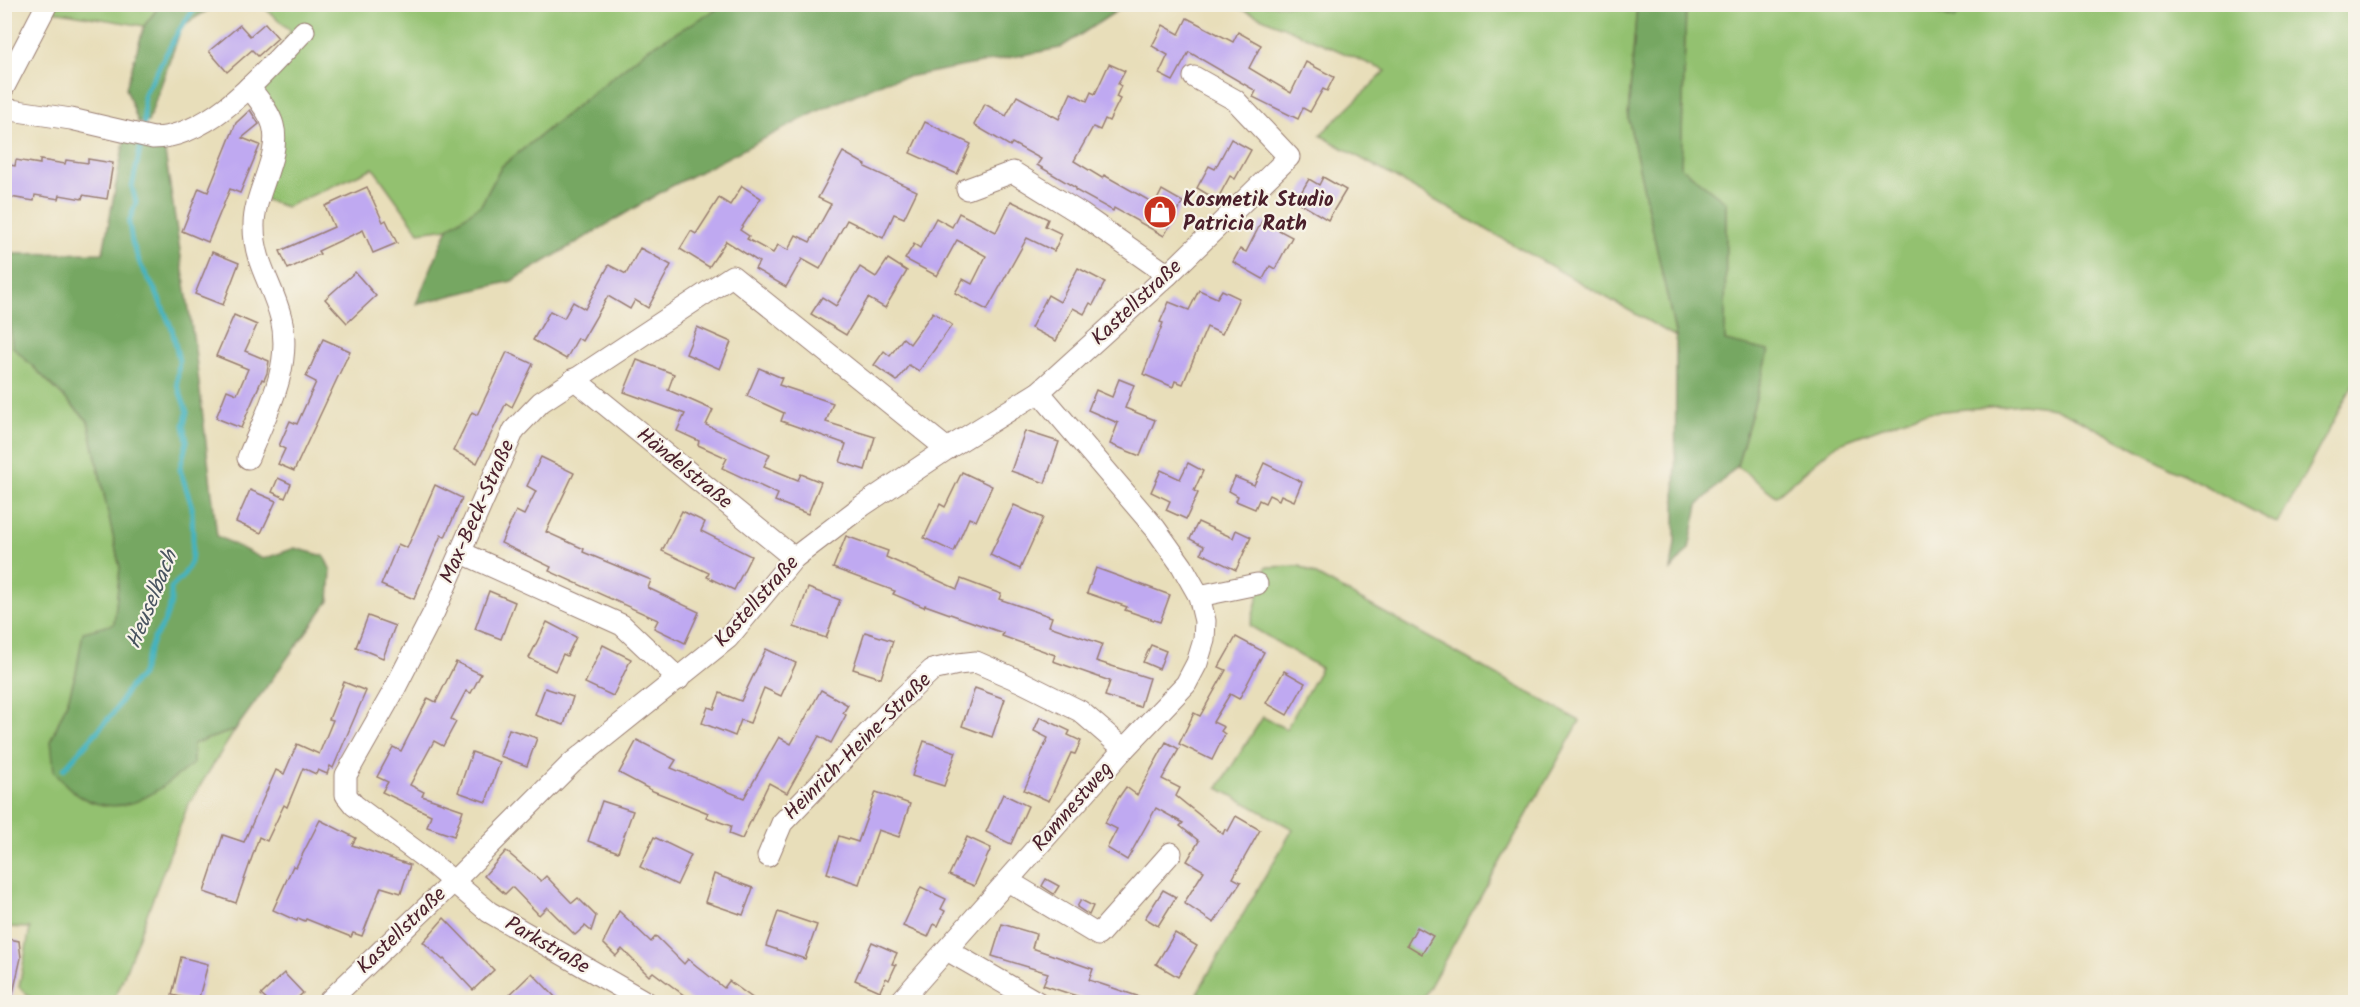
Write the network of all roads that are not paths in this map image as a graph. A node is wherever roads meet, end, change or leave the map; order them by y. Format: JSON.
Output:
{"nodes":[{"id":1,"x":47,"y":4,"type":"edge"},
{"id":2,"x":304,"y":31,"type":"dead end"},
{"id":3,"x":1194,"y":77,"type":"dead end"},
{"id":4,"x":4,"y":87,"type":"edge"},
{"id":5,"x":249,"y":87,"type":"junction"},
{"id":6,"x":4,"y":109,"type":"edge"},
{"id":7,"x":967,"y":189,"type":"dead end"},
{"id":8,"x":1168,"y":275,"type":"junction"},
{"id":9,"x":574,"y":379,"type":"junction"},
{"id":10,"x":1039,"y":393,"type":"junction"},
{"id":11,"x":946,"y":449,"type":"junction"},
{"id":12,"x":248,"y":458,"type":"dead end"},
{"id":13,"x":460,"y":552,"type":"junction"},
{"id":14,"x":794,"y":558,"type":"junction"},
{"id":15,"x":1257,"y":584,"type":"dead end"},
{"id":16,"x":1199,"y":596,"type":"junction"},
{"id":17,"x":679,"y":679,"type":"junction"},
{"id":18,"x":1124,"y":749,"type":"junction"},
{"id":19,"x":1171,"y":852,"type":"dead end"},
{"id":20,"x":768,"y":856,"type":"dead end"},
{"id":21,"x":1008,"y":881,"type":"junction"},
{"id":22,"x":453,"y":882,"type":"junction"},
{"id":23,"x":947,"y":950,"type":"junction"},
{"id":24,"x":328,"y":1002,"type":"edge"},
{"id":25,"x":646,"y":1002,"type":"edge"},
{"id":26,"x":900,"y":1002,"type":"edge"},
{"id":27,"x":1037,"y":1002,"type":"edge"}],
"edges":[{"from":1,"to":4,"type":"street"},
{"from":2,"to":5,"type":"street"},
{"from":3,"to":8,"type":"street","name":"Kastellstraße"},
{"from":5,"to":6,"type":"street"},
{"from":5,"to":12,"type":"street"},
{"from":7,"to":8,"type":"street"},
{"from":8,"to":10,"type":"street","name":"Kastellstraße"},
{"from":9,"to":11,"type":"street","name":"Max-Beck-Straße"},
{"from":9,"to":13,"type":"street","name":"Max-Beck-Straße"},
{"from":9,"to":14,"type":"street","name":"Händelstraße"},
{"from":10,"to":11,"type":"street","name":"Kastellstraße"},
{"from":10,"to":16,"type":"street","name":"Ramnestweg"},
{"from":11,"to":14,"type":"street","name":"Kastellstraße"},
{"from":13,"to":17,"type":"street"},
{"from":13,"to":22,"type":"street","name":"Max-Beck-Straße"},
{"from":14,"to":17,"type":"street","name":"Kastellstraße"},
{"from":15,"to":16,"type":"street"},
{"from":16,"to":18,"type":"street","name":"Ramnestweg"},
{"from":17,"to":22,"type":"street","name":"Kastellstraße"},
{"from":18,"to":20,"type":"street","name":"Heinrich-Heine-Straße"},
{"from":18,"to":21,"type":"street","name":"Ramnestweg"},
{"from":19,"to":21,"type":"street"},
{"from":21,"to":23,"type":"street","name":"Ramnestweg"},
{"from":22,"to":24,"type":"street","name":"Kastellstraße"},
{"from":22,"to":25,"type":"street","name":"Parkstraße"},
{"from":23,"to":26,"type":"street","name":"Ramnestweg"},
{"from":23,"to":27,"type":"street"}]}
